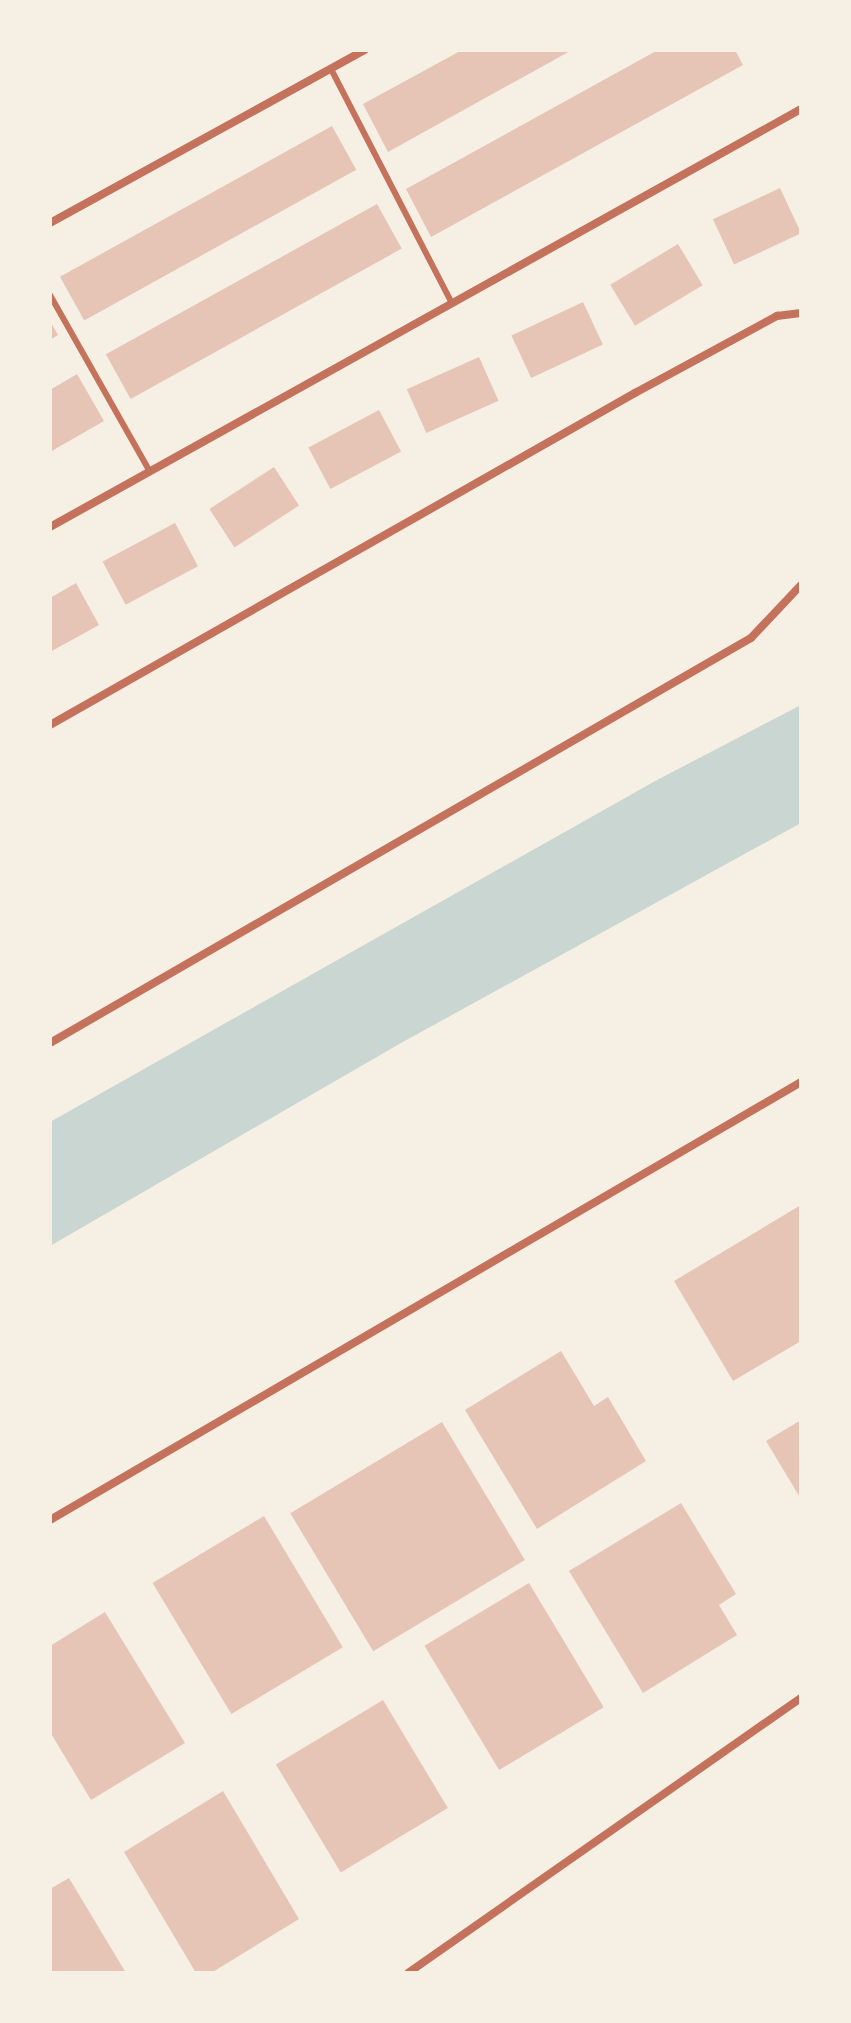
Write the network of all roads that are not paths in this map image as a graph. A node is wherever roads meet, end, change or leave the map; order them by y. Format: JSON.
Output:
{"nodes":[{"id":1,"x":365,"y":50,"type":"edge"},
{"id":2,"x":331,"y":69,"type":"junction"},
{"id":3,"x":801,"y":109,"type":"edge"},
{"id":4,"x":50,"y":223,"type":"edge"},
{"id":5,"x":50,"y":295,"type":"edge"},
{"id":6,"x":452,"y":303,"type":"junction"},
{"id":7,"x":801,"y":313,"type":"edge"},
{"id":8,"x":150,"y":472,"type":"junction"},
{"id":9,"x":50,"y":527,"type":"edge"},
{"id":10,"x":801,"y":585,"type":"edge"},
{"id":11,"x":50,"y":725,"type":"edge"},
{"id":12,"x":50,"y":1043,"type":"edge"},
{"id":13,"x":801,"y":1082,"type":"edge"},
{"id":14,"x":50,"y":1520,"type":"edge"},
{"id":15,"x":801,"y":1698,"type":"edge"},
{"id":16,"x":408,"y":1973,"type":"edge"}],
"edges":[{"from":1,"to":2,"type":"street"},
{"from":2,"to":4,"type":"street"},
{"from":2,"to":6,"type":"lane"},
{"from":3,"to":6,"type":"street"},
{"from":5,"to":8,"type":"lane"},
{"from":6,"to":8,"type":"street"},
{"from":7,"to":11,"type":"street"},
{"from":8,"to":9,"type":"street"},
{"from":10,"to":12,"type":"street"},
{"from":13,"to":14,"type":"street"},
{"from":15,"to":16,"type":"street"}]}
